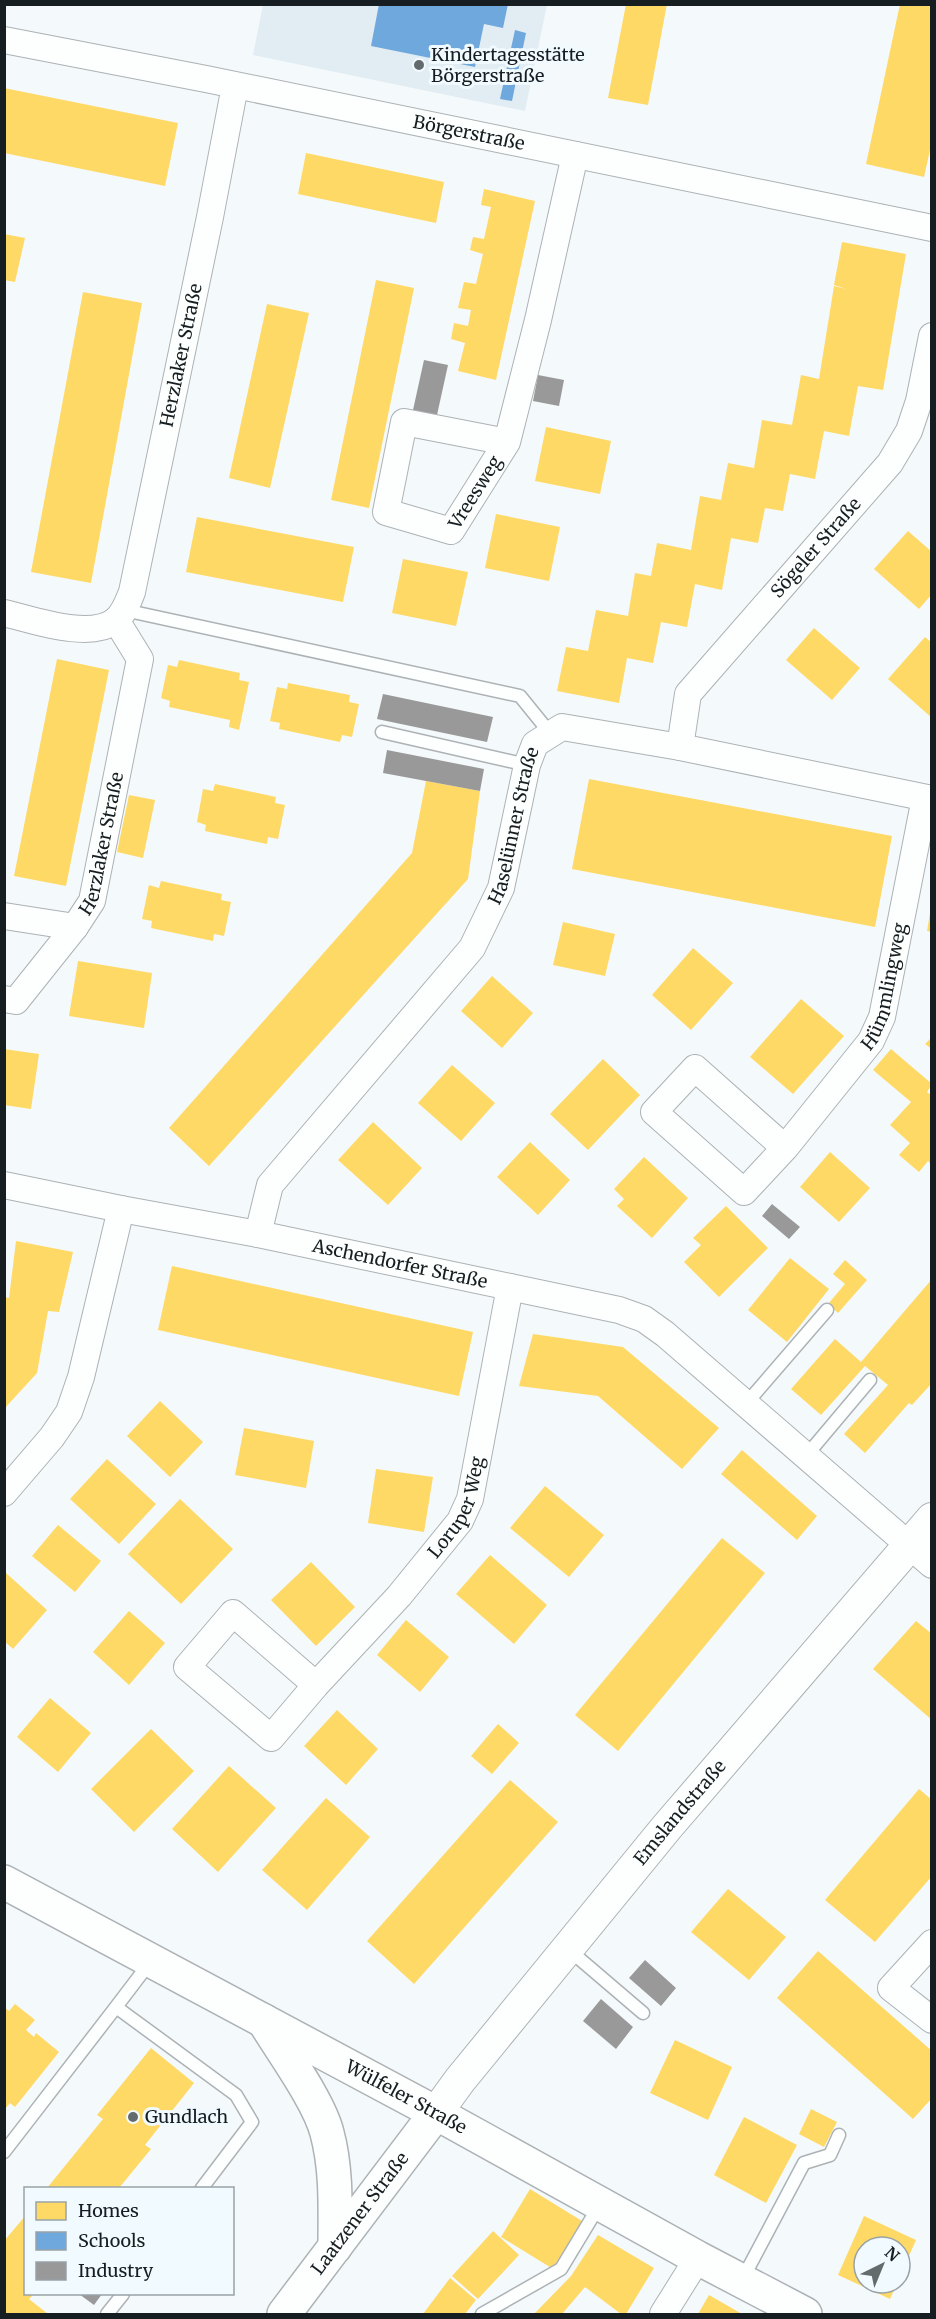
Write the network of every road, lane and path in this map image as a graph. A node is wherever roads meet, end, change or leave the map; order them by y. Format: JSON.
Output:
{"nodes":[{"id":1,"x":4,"y":40,"type":"edge"},
{"id":2,"x":235,"y":86,"type":"junction"},
{"id":3,"x":575,"y":155,"type":"junction"},
{"id":4,"x":932,"y":228,"type":"edge"},
{"id":5,"x":932,"y":336,"type":"edge"},
{"id":6,"x":929,"y":363,"type":"edge"},
{"id":7,"x":507,"y":442,"type":"junction"},
{"id":8,"x":4,"y":613,"type":"edge"},
{"id":9,"x":120,"y":615,"type":"junction"},
{"id":10,"x":382,"y":732,"type":"dead end"},
{"id":11,"x":550,"y":733,"type":"junction"},
{"id":12,"x":680,"y":747,"type":"junction"},
{"id":13,"x":527,"y":765,"type":"junction"},
{"id":14,"x":928,"y":798,"type":"edge"},
{"id":15,"x":4,"y":916,"type":"edge"},
{"id":16,"x":75,"y":927,"type":"junction"},
{"id":17,"x":4,"y":999,"type":"edge"},
{"id":18,"x":785,"y":1148,"type":"junction"},
{"id":19,"x":4,"y":1185,"type":"edge"},
{"id":20,"x":121,"y":1209,"type":"junction"},
{"id":21,"x":258,"y":1234,"type":"junction"},
{"id":22,"x":510,"y":1287,"type":"junction"},
{"id":23,"x":827,"y":1310,"type":"dead end"},
{"id":24,"x":870,"y":1380,"type":"dead end"},
{"id":25,"x":745,"y":1405,"type":"junction"},
{"id":26,"x":806,"y":1456,"type":"junction"},
{"id":27,"x":4,"y":1493,"type":"edge"},
{"id":28,"x":932,"y":1519,"type":"edge"},
{"id":29,"x":920,"y":1555,"type":"edge"},
{"id":30,"x":316,"y":1685,"type":"junction"},
{"id":31,"x":4,"y":1882,"type":"edge"},
{"id":32,"x":932,"y":1943,"type":"edge"},
{"id":33,"x":567,"y":1949,"type":"junction"},
{"id":34,"x":152,"y":1960,"type":"junction"},
{"id":35,"x":116,"y":2007,"type":"junction"},
{"id":36,"x":642,"y":2013,"type":"dead end"},
{"id":37,"x":263,"y":2020,"type":"junction"},
{"id":38,"x":932,"y":2020,"type":"edge"},
{"id":39,"x":436,"y":2113,"type":"junction"},
{"id":40,"x":839,"y":2135,"type":"dead end"},
{"id":41,"x":4,"y":2152,"type":"edge"},
{"id":42,"x":203,"y":2187,"type":"edge"},
{"id":43,"x":600,"y":2205,"type":"junction"},
{"id":44,"x":335,"y":2247,"type":"junction"},
{"id":45,"x":698,"y":2258,"type":"junction"},
{"id":46,"x":741,"y":2282,"type":"junction"},
{"id":47,"x":122,"y":2295,"type":"edge"},
{"id":48,"x":107,"y":2314,"type":"edge"},
{"id":49,"x":284,"y":2314,"type":"edge"},
{"id":50,"x":482,"y":2314,"type":"edge"},
{"id":51,"x":663,"y":2314,"type":"edge"},
{"id":52,"x":805,"y":2314,"type":"edge"}],
"edges":[{"from":1,"to":2,"type":"street","name":"Börgerstraße"},
{"from":2,"to":3,"type":"street","name":"Börgerstraße"},
{"from":2,"to":9,"type":"street","name":"Herzlaker Straße"},
{"from":3,"to":4,"type":"street","name":"Börgerstraße"},
{"from":3,"to":7,"type":"street","name":"Vreesweg"},
{"from":5,"to":6,"type":"street","name":"Sögeler Straße"},
{"from":6,"to":12,"type":"street","name":"Sögeler Straße"},
{"from":7,"to":7,"type":"street","name":"Vreesweg"},
{"from":8,"to":9,"type":"street"},
{"from":9,"to":11,"type":"lane"},
{"from":9,"to":16,"type":"street","name":"Herzlaker Straße"},
{"from":10,"to":13,"type":"lane"},
{"from":11,"to":12,"type":"street","name":"Haselünner Straße"},
{"from":11,"to":13,"type":"street","name":"Haselünner Straße"},
{"from":12,"to":14,"type":"street","name":"Haselünner Straße"},
{"from":13,"to":21,"type":"street","name":"Haselünner Straße"},
{"from":14,"to":18,"type":"street","name":"Hümmlingweg"},
{"from":15,"to":16,"type":"street","name":"Herzlaker Straße"},
{"from":16,"to":17,"type":"street","name":"Herzlaker Straße"},
{"from":18,"to":18,"type":"street","name":"Hümmlingweg"},
{"from":19,"to":20,"type":"street"},
{"from":20,"to":21,"type":"street","name":"Aschendorfer Straße"},
{"from":20,"to":27,"type":"street"},
{"from":21,"to":22,"type":"street","name":"Aschendorfer Straße"},
{"from":22,"to":25,"type":"street","name":"Aschendorfer Straße"},
{"from":22,"to":30,"type":"street","name":"Loruper Weg"},
{"from":23,"to":25,"type":"lane"},
{"from":24,"to":26,"type":"lane"},
{"from":25,"to":26,"type":"street","name":"Aschendorfer Straße"},
{"from":26,"to":29,"type":"street","name":"Aschendorfer Straße"},
{"from":28,"to":29,"type":"street","name":"Emslandstraße"},
{"from":29,"to":33,"type":"street","name":"Emslandstraße"},
{"from":30,"to":30,"type":"street","name":"Loruper Weg"},
{"from":31,"to":34,"type":"main road","name":"Wülfeler Straße"},
{"from":32,"to":38,"type":"street"},
{"from":33,"to":36,"type":"lane"},
{"from":33,"to":39,"type":"street","name":"Emslandstraße"},
{"from":34,"to":35,"type":"lane"},
{"from":34,"to":37,"type":"main road","name":"Wülfeler Straße"},
{"from":35,"to":41,"type":"lane"},
{"from":35,"to":42,"type":"lane"},
{"from":37,"to":39,"type":"main road","name":"Wülfeler Straße"},
{"from":37,"to":44,"type":"main road"},
{"from":39,"to":43,"type":"main road","name":"Wülfeler Straße"},
{"from":39,"to":44,"type":"main road","name":"Laatzener Straße"},
{"from":40,"to":46,"type":"lane"},
{"from":43,"to":45,"type":"main road","name":"Wülfeler Straße"},
{"from":43,"to":50,"type":"lane"},
{"from":44,"to":49,"type":"main road","name":"Laatzener Straße"},
{"from":45,"to":46,"type":"main road","name":"Wülfeler Straße"},
{"from":45,"to":51,"type":"street"},
{"from":46,"to":52,"type":"main road","name":"Wülfeler Straße"},
{"from":47,"to":48,"type":"lane"}]}
